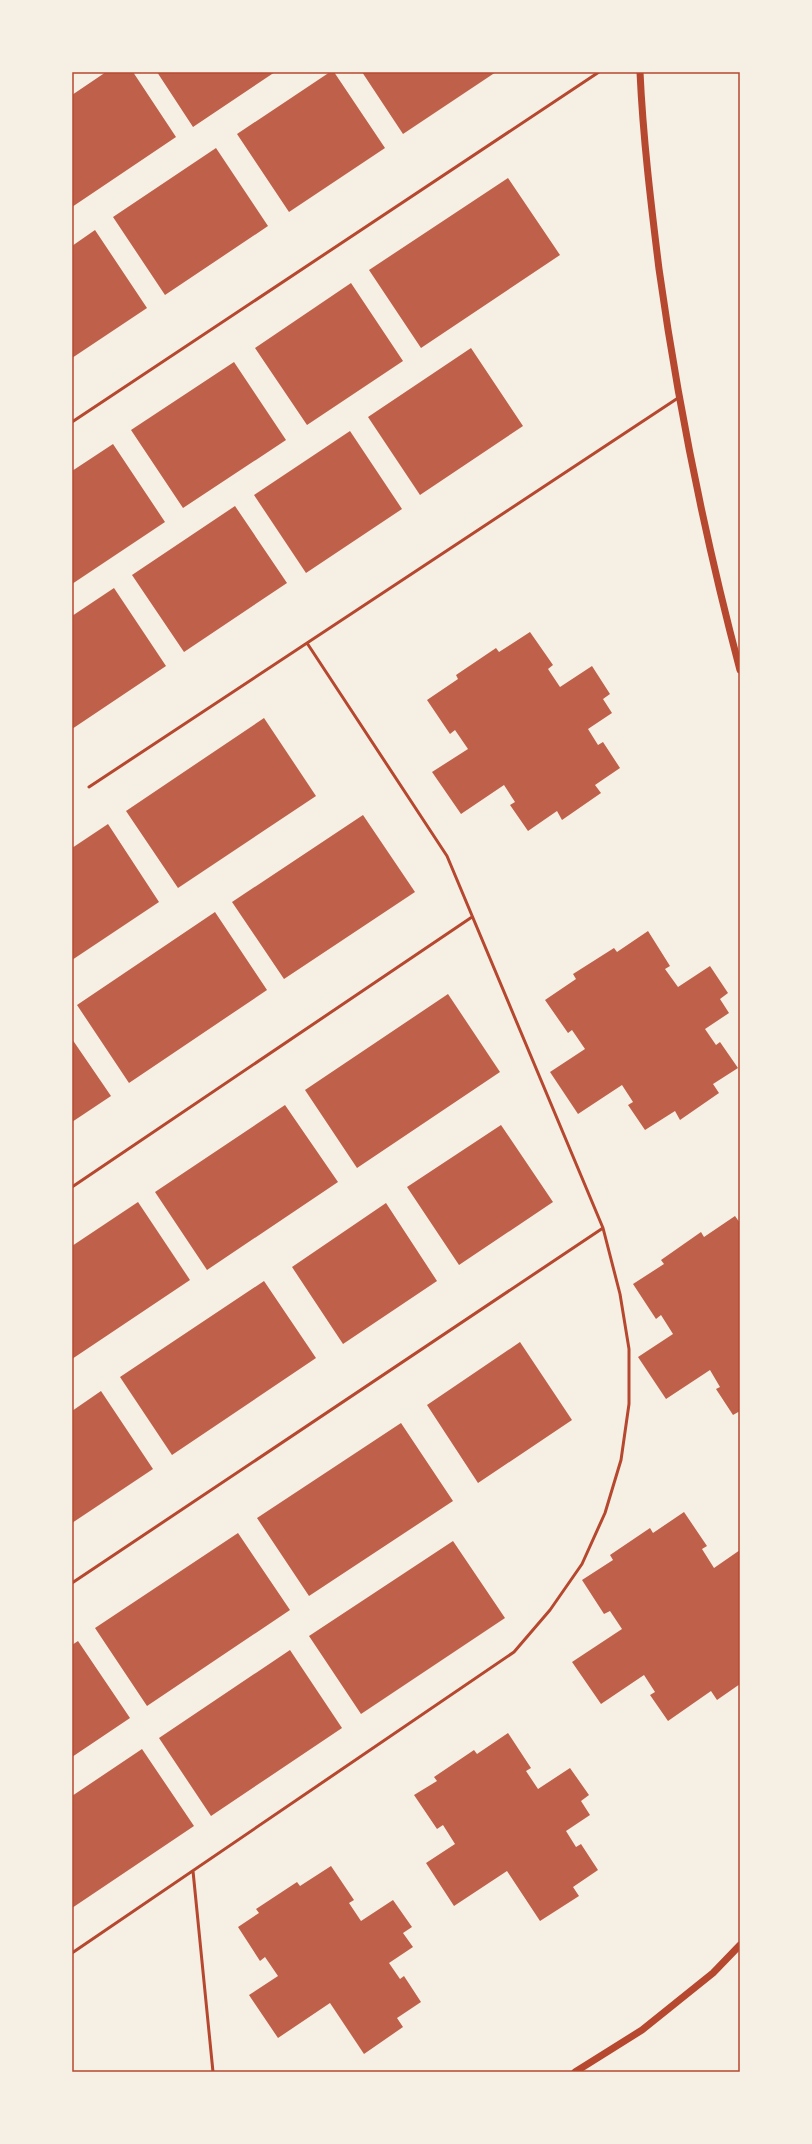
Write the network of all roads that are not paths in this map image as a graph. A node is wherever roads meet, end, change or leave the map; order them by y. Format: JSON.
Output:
{"nodes":[{"id":1,"x":599,"y":72,"type":"edge"},
{"id":2,"x":640,"y":72,"type":"edge"},
{"id":3,"x":679,"y":398,"type":"junction"},
{"id":4,"x":72,"y":422,"type":"edge"},
{"id":5,"x":306,"y":644,"type":"junction"},
{"id":6,"x":740,"y":670,"type":"edge"},
{"id":7,"x":89,"y":787,"type":"dead end"},
{"id":8,"x":472,"y":916,"type":"junction"},
{"id":9,"x":72,"y":1187,"type":"edge"},
{"id":10,"x":603,"y":1228,"type":"junction"},
{"id":11,"x":72,"y":1583,"type":"edge"},
{"id":12,"x":193,"y":1871,"type":"junction"},
{"id":13,"x":740,"y":1945,"type":"edge"},
{"id":14,"x":72,"y":1953,"type":"edge"},
{"id":15,"x":213,"y":2072,"type":"edge"},
{"id":16,"x":575,"y":2072,"type":"edge"}],
"edges":[{"from":1,"to":4,"type":"lane"},
{"from":2,"to":3,"type":"street"},
{"from":3,"to":5,"type":"lane"},
{"from":3,"to":6,"type":"street"},
{"from":5,"to":7,"type":"lane"},
{"from":5,"to":8,"type":"lane"},
{"from":8,"to":9,"type":"lane"},
{"from":8,"to":10,"type":"lane"},
{"from":10,"to":11,"type":"lane"},
{"from":10,"to":12,"type":"lane"},
{"from":12,"to":14,"type":"lane"},
{"from":12,"to":15,"type":"lane"},
{"from":13,"to":16,"type":"street"}]}
